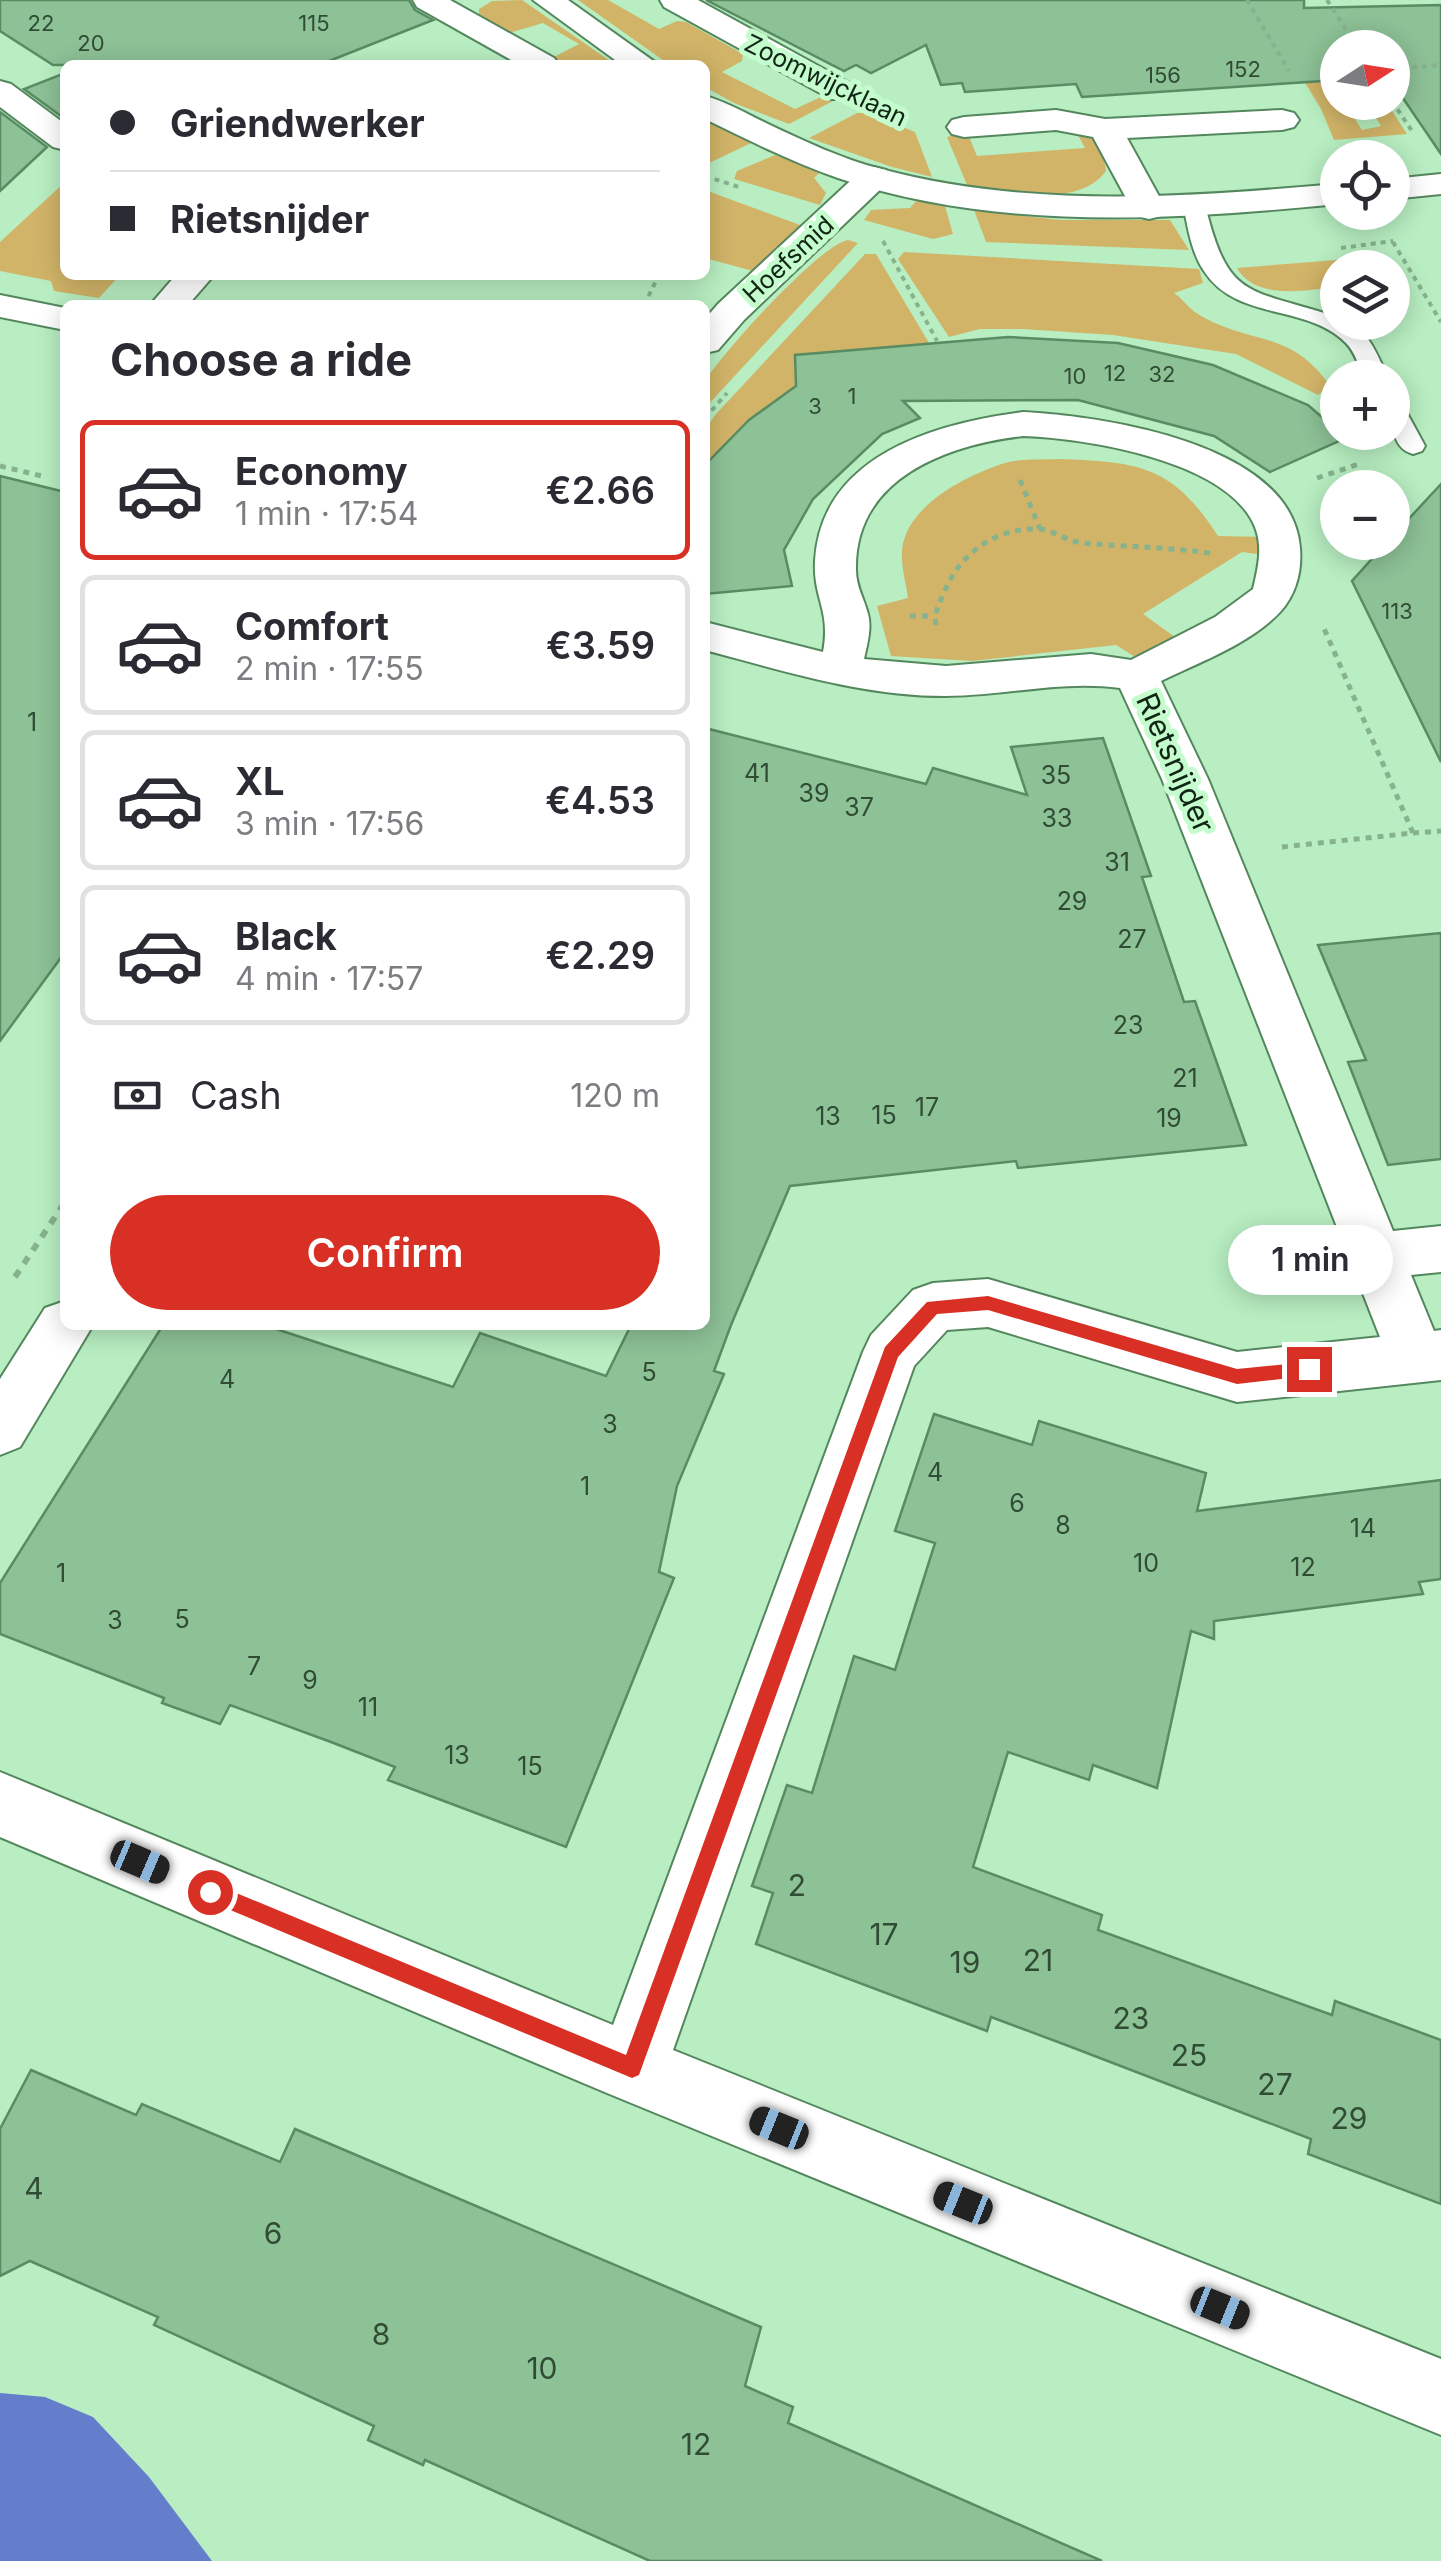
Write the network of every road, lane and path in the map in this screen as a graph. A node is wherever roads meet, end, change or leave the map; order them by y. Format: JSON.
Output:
{"nodes":[{"id":1,"x":548,"y":0,"type":"edge"},
{"id":2,"x":675,"y":0,"type":"edge"},
{"id":3,"x":1327,"y":0,"type":"edge"},
{"id":4,"x":448,"y":4,"type":"edge"},
{"id":5,"x":1346,"y":30,"type":"edge"},
{"id":6,"x":535,"y":60,"type":"edge"},
{"id":7,"x":636,"y":60,"type":"edge"},
{"id":8,"x":1441,"y":65,"type":"edge"},
{"id":9,"x":1410,"y":68,"type":"edge"},
{"id":10,"x":0,"y":91,"type":"edge"},
{"id":11,"x":842,"y":92,"type":"dead end"},
{"id":12,"x":710,"y":108,"type":"edge"},
{"id":13,"x":1282,"y":120,"type":"dead end"},
{"id":14,"x":1405,"y":120,"type":"edge"},
{"id":15,"x":964,"y":126,"type":"dead end"},
{"id":16,"x":1105,"y":129,"type":"junction"},
{"id":17,"x":1414,"y":134,"type":"dead end"},
{"id":18,"x":60,"y":136,"type":"edge"},
{"id":19,"x":874,"y":178,"type":"junction"},
{"id":20,"x":1441,"y":184,"type":"edge"},
{"id":21,"x":1410,"y":187,"type":"edge"},
{"id":22,"x":1320,"y":195,"type":"edge"},
{"id":23,"x":1194,"y":205,"type":"junction"},
{"id":24,"x":1149,"y":209,"type":"junction"},
{"id":25,"x":878,"y":231,"type":"dead end"},
{"id":26,"x":1392,"y":241,"type":"dead end"},
{"id":27,"x":191,"y":280,"type":"edge"},
{"id":28,"x":173,"y":300,"type":"edge"},
{"id":29,"x":0,"y":306,"type":"edge"},
{"id":30,"x":60,"y":318,"type":"edge"},
{"id":31,"x":1441,"y":322,"type":"edge"},
{"id":32,"x":710,"y":336,"type":"edge"},
{"id":33,"x":938,"y":341,"type":"dead end"},
{"id":34,"x":1367,"y":360,"type":"edge"},
{"id":35,"x":1410,"y":440,"type":"edge"},
{"id":36,"x":1413,"y":446,"type":"joint"},
{"id":37,"x":0,"y":466,"type":"edge"},
{"id":38,"x":42,"y":476,"type":"dead end"},
{"id":39,"x":1259,"y":498,"type":"junction"},
{"id":40,"x":1279,"y":564,"type":"junction"},
{"id":41,"x":710,"y":637,"type":"edge"},
{"id":42,"x":841,"y":671,"type":"junction"},
{"id":43,"x":1136,"y":675,"type":"junction"},
{"id":44,"x":946,"y":681,"type":"junction"},
{"id":45,"x":1441,"y":831,"type":"edge"},
{"id":46,"x":1413,"y":833,"type":"junction"},
{"id":47,"x":1215,"y":854,"type":"junction"},
{"id":48,"x":60,"y":1210,"type":"edge"},
{"id":49,"x":1441,"y":1249,"type":"edge"},
{"id":50,"x":1378,"y":1256,"type":"junction"},
{"id":51,"x":11,"y":1283,"type":"dead end"},
{"id":52,"x":62,"y":1330,"type":"edge"},
{"id":53,"x":1428,"y":1356,"type":"edge"},
{"id":54,"x":0,"y":1429,"type":"edge"},
{"id":55,"x":0,"y":1804,"type":"edge"},
{"id":56,"x":632,"y":2068,"type":"junction"},
{"id":57,"x":1441,"y":2397,"type":"edge"}],
"edges":[{"from":1,"to":7,"type":"street"},
{"from":2,"to":11,"type":"street","name":"Zoomwijcklaan"},
{"from":3,"to":5,"type":"path"},
{"from":4,"to":6,"type":"street"},
{"from":8,"to":9,"type":"path"},
{"from":10,"to":18,"type":"street"},
{"from":12,"to":19,"type":"street"},
{"from":13,"to":16,"type":"street"},
{"from":14,"to":17,"type":"path"},
{"from":15,"to":16,"type":"street"},
{"from":16,"to":24,"type":"street"},
{"from":19,"to":24,"type":"street"},
{"from":19,"to":32,"type":"street","name":"Hoefsmid"},
{"from":20,"to":21,"type":"street"},
{"from":22,"to":23,"type":"street"},
{"from":23,"to":24,"type":"street"},
{"from":23,"to":34,"type":"lane"},
{"from":25,"to":33,"type":"path"},
{"from":26,"to":31,"type":"path"},
{"from":27,"to":28,"type":"street"},
{"from":29,"to":30,"type":"street"},
{"from":35,"to":36,"type":"lane"},
{"from":36,"to":39,"type":"path"},
{"from":37,"to":38,"type":"path"},
{"from":39,"to":40,"type":"street"},
{"from":39,"to":42,"type":"street"},
{"from":40,"to":43,"type":"street"},
{"from":40,"to":44,"type":"path"},
{"from":40,"to":46,"type":"path"},
{"from":41,"to":42,"type":"street","name":"Rietsnijder"},
{"from":42,"to":44,"type":"street","name":"Rietsnijder"},
{"from":43,"to":44,"type":"street","name":"Rietsnijder"},
{"from":43,"to":47,"type":"street","name":"Rietsnijder"},
{"from":45,"to":46,"type":"path"},
{"from":46,"to":47,"type":"path"},
{"from":47,"to":50,"type":"street","name":"Rietsnijder"},
{"from":48,"to":51,"type":"path"},
{"from":49,"to":50,"type":"street"},
{"from":50,"to":53,"type":"street","name":"Rietsnijder"},
{"from":52,"to":54,"type":"street"},
{"from":53,"to":56,"type":"street","name":"Rietsnijder"},
{"from":55,"to":56,"type":"street"},
{"from":56,"to":57,"type":"street"}]}
